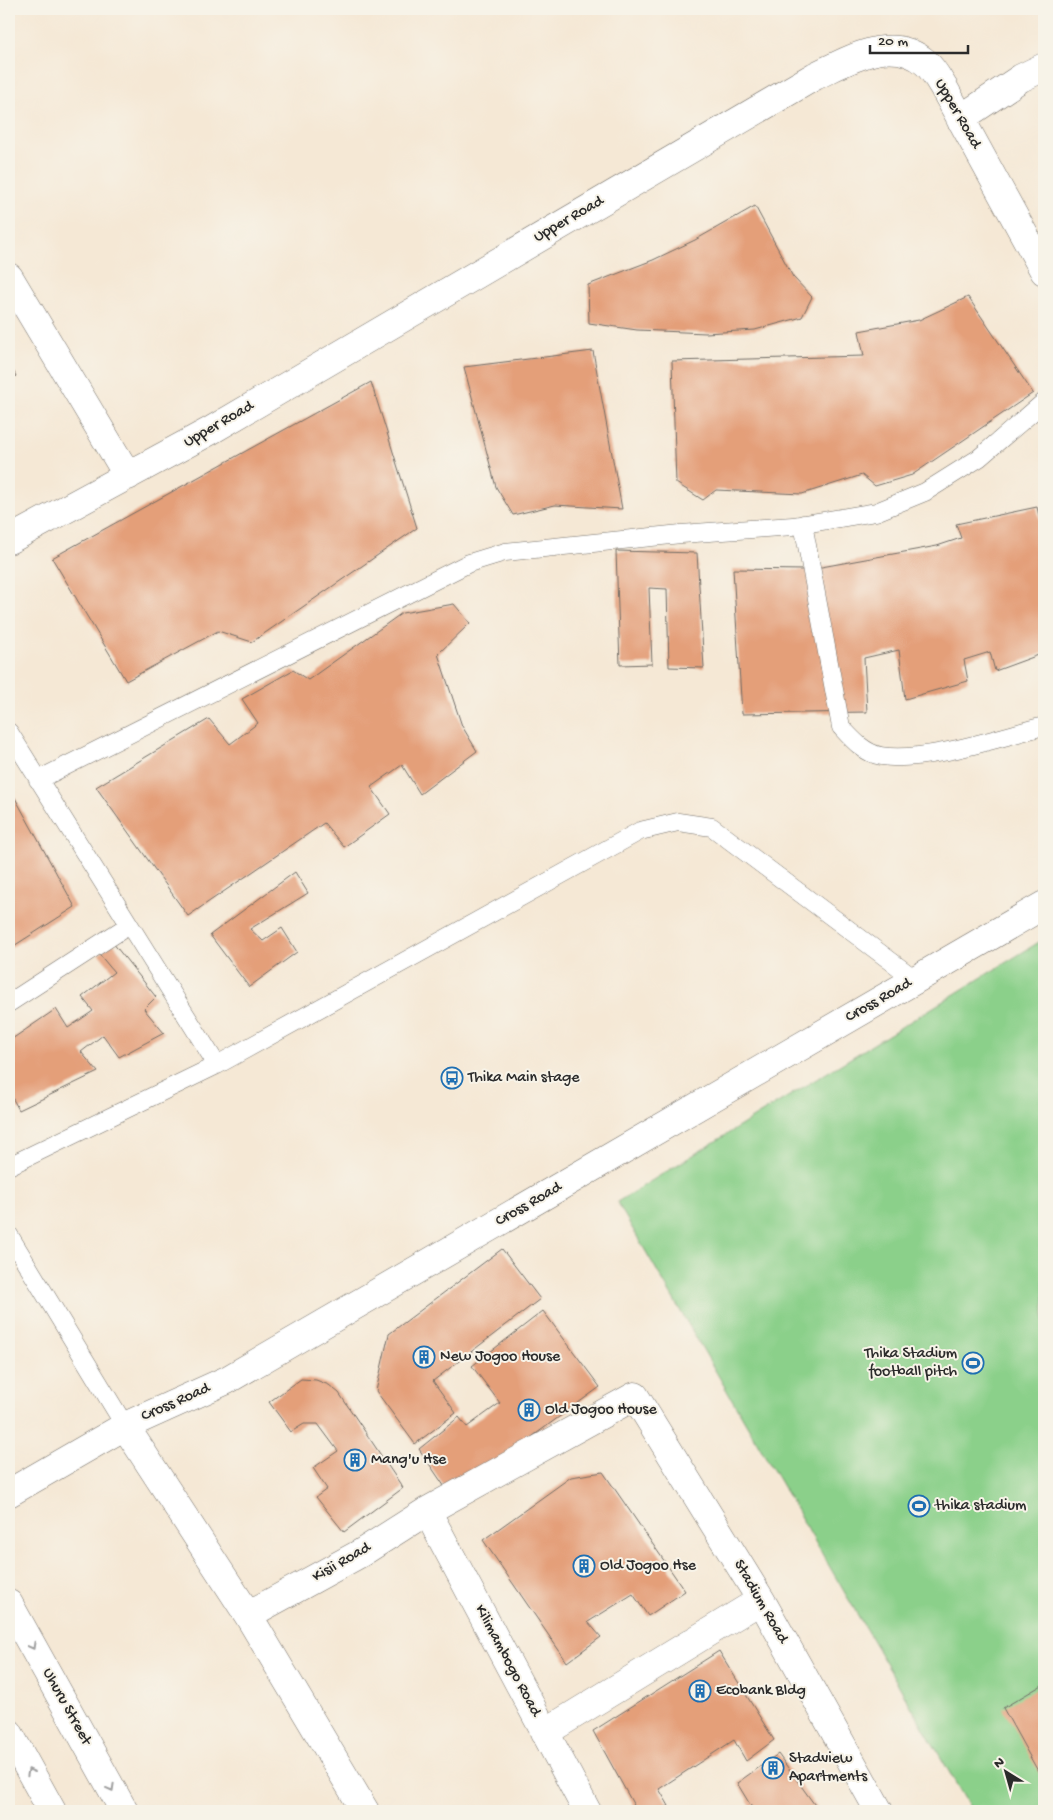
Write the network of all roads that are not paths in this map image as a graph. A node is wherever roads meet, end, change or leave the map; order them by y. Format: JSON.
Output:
{"nodes":[{"id":1,"x":1044,"y":67,"type":"edge"},
{"id":2,"x":960,"y":119,"type":"junction"},
{"id":3,"x":1044,"y":271,"type":"edge"},
{"id":4,"x":9,"y":277,"type":"edge"},
{"id":5,"x":1044,"y":402,"type":"edge"},
{"id":6,"x":128,"y":476,"type":"junction"},
{"id":7,"x":803,"y":524,"type":"junction"},
{"id":8,"x":9,"y":540,"type":"edge"},
{"id":9,"x":1044,"y":726,"type":"edge"},
{"id":10,"x":9,"y":732,"type":"edge"},
{"id":11,"x":38,"y":780,"type":"junction"},
{"id":12,"x":1044,"y":905,"type":"edge"},
{"id":13,"x":129,"y":925,"type":"junction"},
{"id":14,"x":916,"y":980,"type":"junction"},
{"id":15,"x":9,"y":1003,"type":"edge"},
{"id":16,"x":217,"y":1065,"type":"junction"},
{"id":17,"x":9,"y":1166,"type":"edge"},
{"id":18,"x":9,"y":1235,"type":"edge"},
{"id":19,"x":635,"y":1396,"type":"joint"},
{"id":20,"x":125,"y":1426,"type":"junction"},
{"id":21,"x":9,"y":1493,"type":"edge"},
{"id":22,"x":427,"y":1511,"type":"junction"},
{"id":23,"x":761,"y":1600,"type":"junction"},
{"id":24,"x":9,"y":1604,"type":"edge"},
{"id":25,"x":248,"y":1615,"type":"junction"},
{"id":26,"x":9,"y":1733,"type":"edge"},
{"id":27,"x":544,"y":1733,"type":"junction"},
{"id":28,"x":52,"y":1811,"type":"edge"},
{"id":29,"x":124,"y":1811,"type":"edge"},
{"id":30,"x":365,"y":1811,"type":"edge"},
{"id":31,"x":587,"y":1811,"type":"edge"},
{"id":32,"x":879,"y":1811,"type":"edge"}],
"edges":[{"from":1,"to":2,"type":"street"},
{"from":2,"to":3,"type":"street","name":"Upper Road"},
{"from":2,"to":6,"type":"street","name":"Upper Road"},
{"from":4,"to":6,"type":"street"},
{"from":5,"to":7,"type":"lane"},
{"from":6,"to":8,"type":"street","name":"Upper Road"},
{"from":7,"to":9,"type":"lane"},
{"from":7,"to":11,"type":"lane"},
{"from":10,"to":11,"type":"lane"},
{"from":11,"to":13,"type":"lane"},
{"from":12,"to":14,"type":"street","name":"Cross Road"},
{"from":13,"to":15,"type":"lane"},
{"from":13,"to":16,"type":"lane"},
{"from":14,"to":16,"type":"lane"},
{"from":14,"to":20,"type":"street","name":"Cross Road"},
{"from":16,"to":17,"type":"lane"},
{"from":18,"to":20,"type":"lane"},
{"from":19,"to":22,"type":"street","name":"Kisii Road"},
{"from":19,"to":23,"type":"street","name":"Stadium Road"},
{"from":20,"to":21,"type":"street","name":"Cross Road"},
{"from":20,"to":25,"type":"street"},
{"from":22,"to":25,"type":"street","name":"Kisii Road"},
{"from":22,"to":27,"type":"street","name":"Kilimambogo Road"},
{"from":23,"to":27,"type":"street"},
{"from":23,"to":32,"type":"street","name":"Stadium Road"},
{"from":24,"to":29,"type":"street","name":"Uhuru Street","one_way":true},
{"from":25,"to":30,"type":"street"},
{"from":28,"to":26,"type":"street","one_way":true},
{"from":27,"to":31,"type":"street","name":"Kilimambogo Road"}]}
